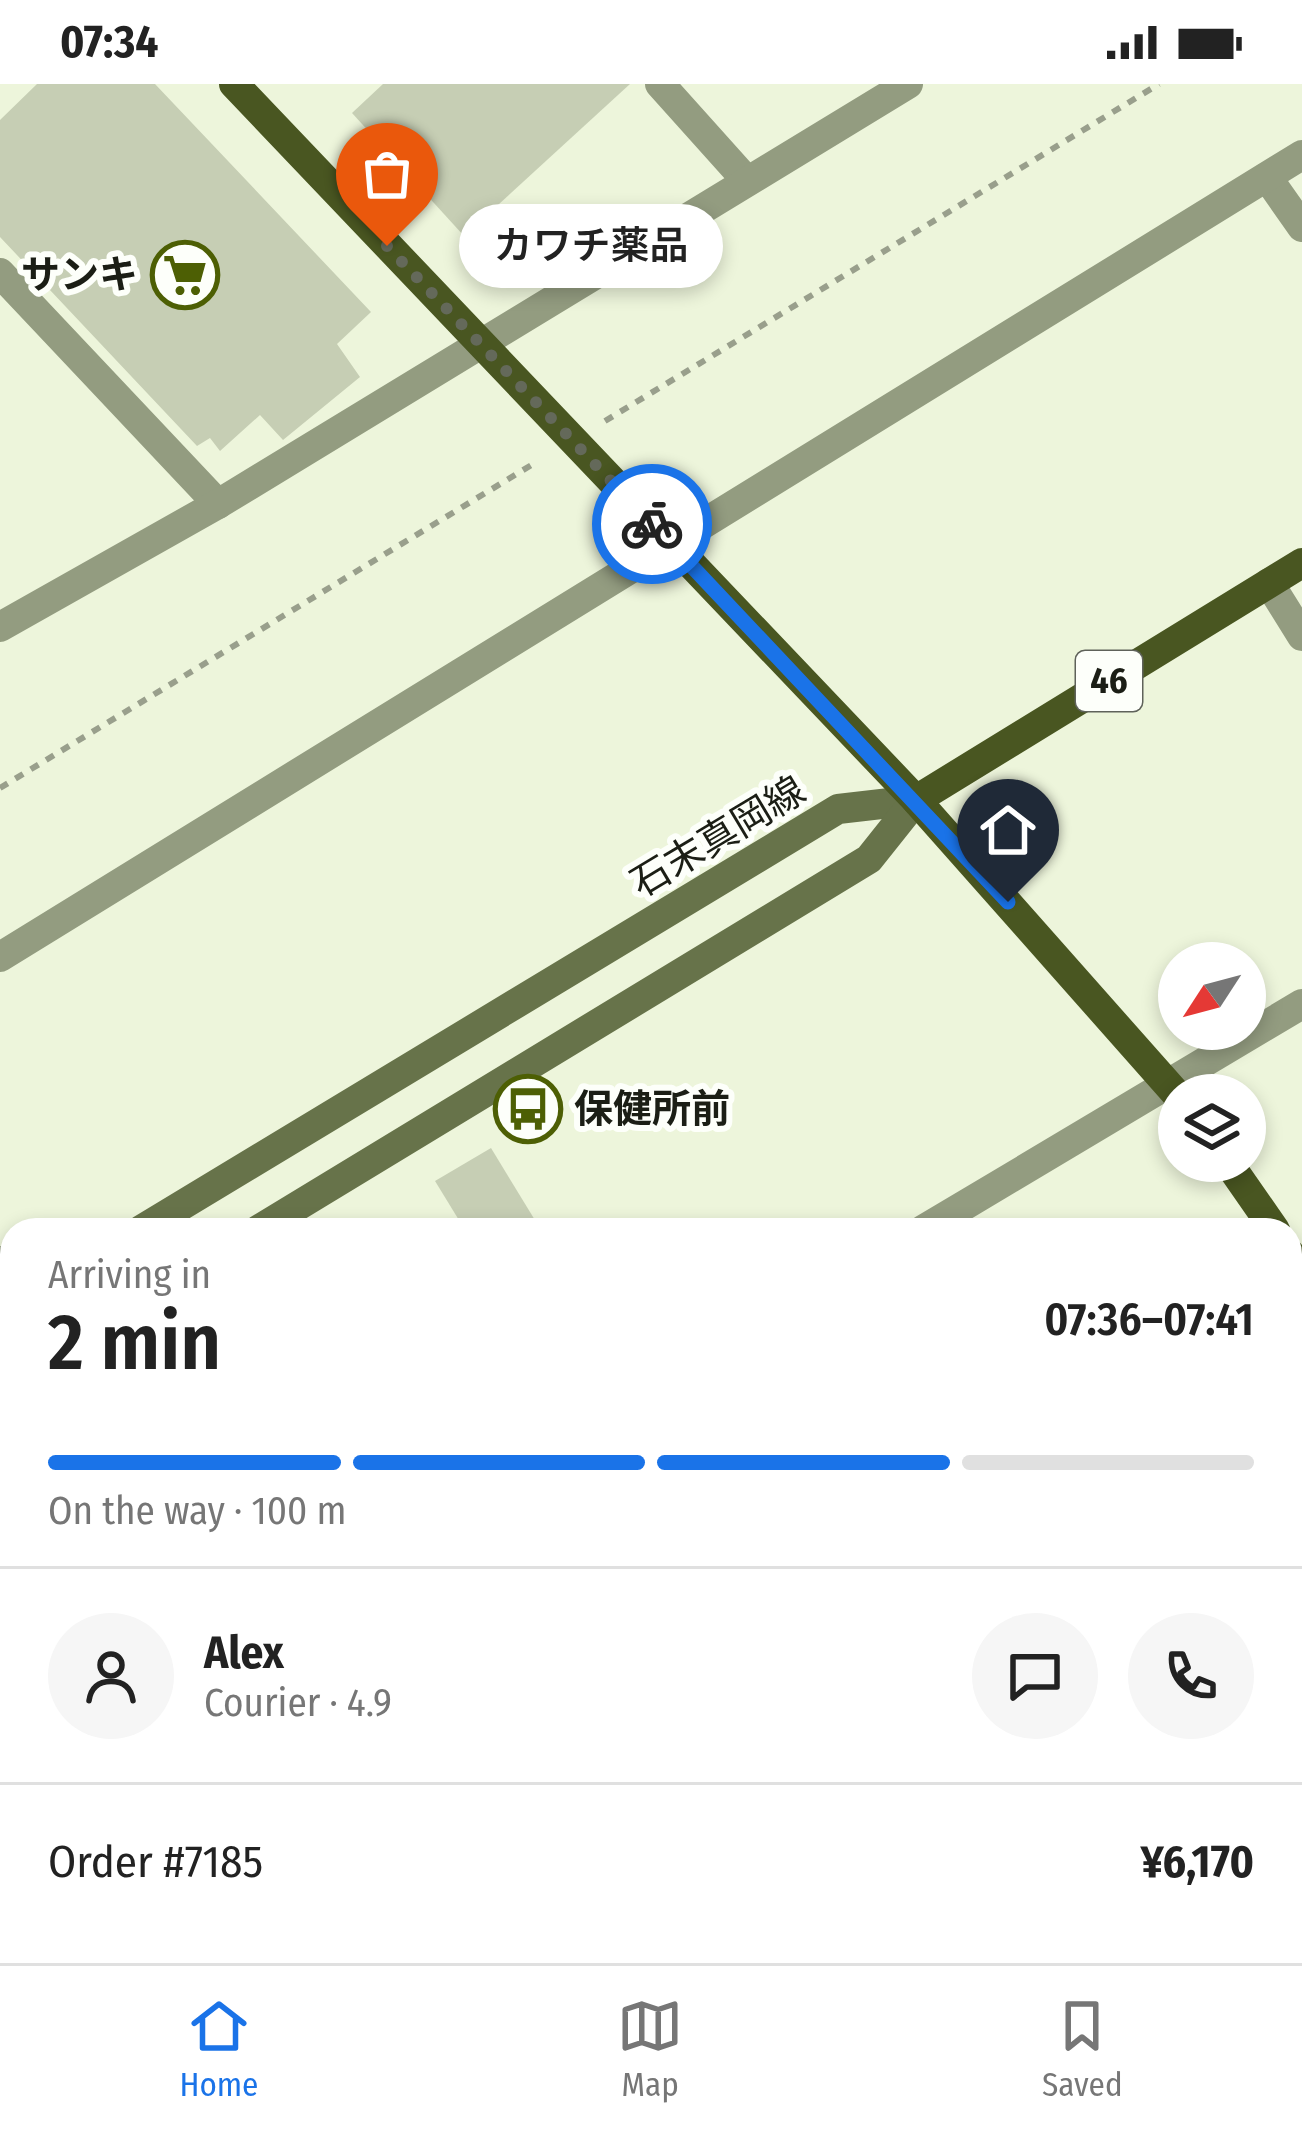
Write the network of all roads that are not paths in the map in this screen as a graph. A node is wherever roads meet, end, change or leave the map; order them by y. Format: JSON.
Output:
{"nodes":[{"id":1,"x":234,"y":84,"type":"edge"},
{"id":2,"x":660,"y":84,"type":"edge"},
{"id":3,"x":908,"y":84,"type":"edge"},
{"id":4,"x":1302,"y":155,"type":"edge"},
{"id":5,"x":1267,"y":177,"type":"junction"},
{"id":6,"x":747,"y":181,"type":"junction"},
{"id":7,"x":1302,"y":227,"type":"edge"},
{"id":8,"x":0,"y":272,"type":"edge"},
{"id":9,"x":478,"y":343,"type":"junction"},
{"id":10,"x":218,"y":504,"type":"junction"},
{"id":11,"x":671,"y":544,"type":"junction"},
{"id":12,"x":1302,"y":563,"type":"edge"},
{"id":13,"x":1269,"y":583,"type":"junction"},
{"id":14,"x":0,"y":627,"type":"edge"},
{"id":15,"x":1302,"y":636,"type":"edge"},
{"id":16,"x":916,"y":800,"type":"junction"},
{"id":17,"x":0,"y":957,"type":"edge"},
{"id":18,"x":1302,"y":1004,"type":"edge"},
{"id":19,"x":1159,"y":1074,"type":"edge"},
{"id":20,"x":1199,"y":1074,"type":"edge"},
{"id":21,"x":1158,"y":1100,"type":"edge"},
{"id":22,"x":1242,"y":1182,"type":"edge"},
{"id":23,"x":161,"y":1218,"type":"edge"},
{"id":24,"x":277,"y":1218,"type":"edge"},
{"id":25,"x":945,"y":1218,"type":"edge"},
{"id":26,"x":1267,"y":1218,"type":"edge"}],
"edges":[{"from":1,"to":9,"type":"main road"},
{"from":2,"to":6,"type":"street"},
{"from":3,"to":6,"type":"street"},
{"from":4,"to":5,"type":"street"},
{"from":5,"to":7,"type":"street"},
{"from":5,"to":11,"type":"street"},
{"from":6,"to":9,"type":"street"},
{"from":8,"to":10,"type":"street"},
{"from":9,"to":10,"type":"street"},
{"from":9,"to":11,"type":"main road"},
{"from":10,"to":14,"type":"street"},
{"from":11,"to":16,"type":"main road"},
{"from":11,"to":17,"type":"street"},
{"from":12,"to":13,"type":"main road","number":"46"},
{"from":13,"to":15,"type":"street"},
{"from":13,"to":16,"type":"main road","number":"46"},
{"from":16,"to":19,"type":"main road"},
{"from":16,"to":23,"type":"main road","name":"石末真岡線"},
{"from":16,"to":24,"type":"main road"},
{"from":18,"to":20,"type":"street"},
{"from":21,"to":25,"type":"street"},
{"from":22,"to":26,"type":"main road"}]}
